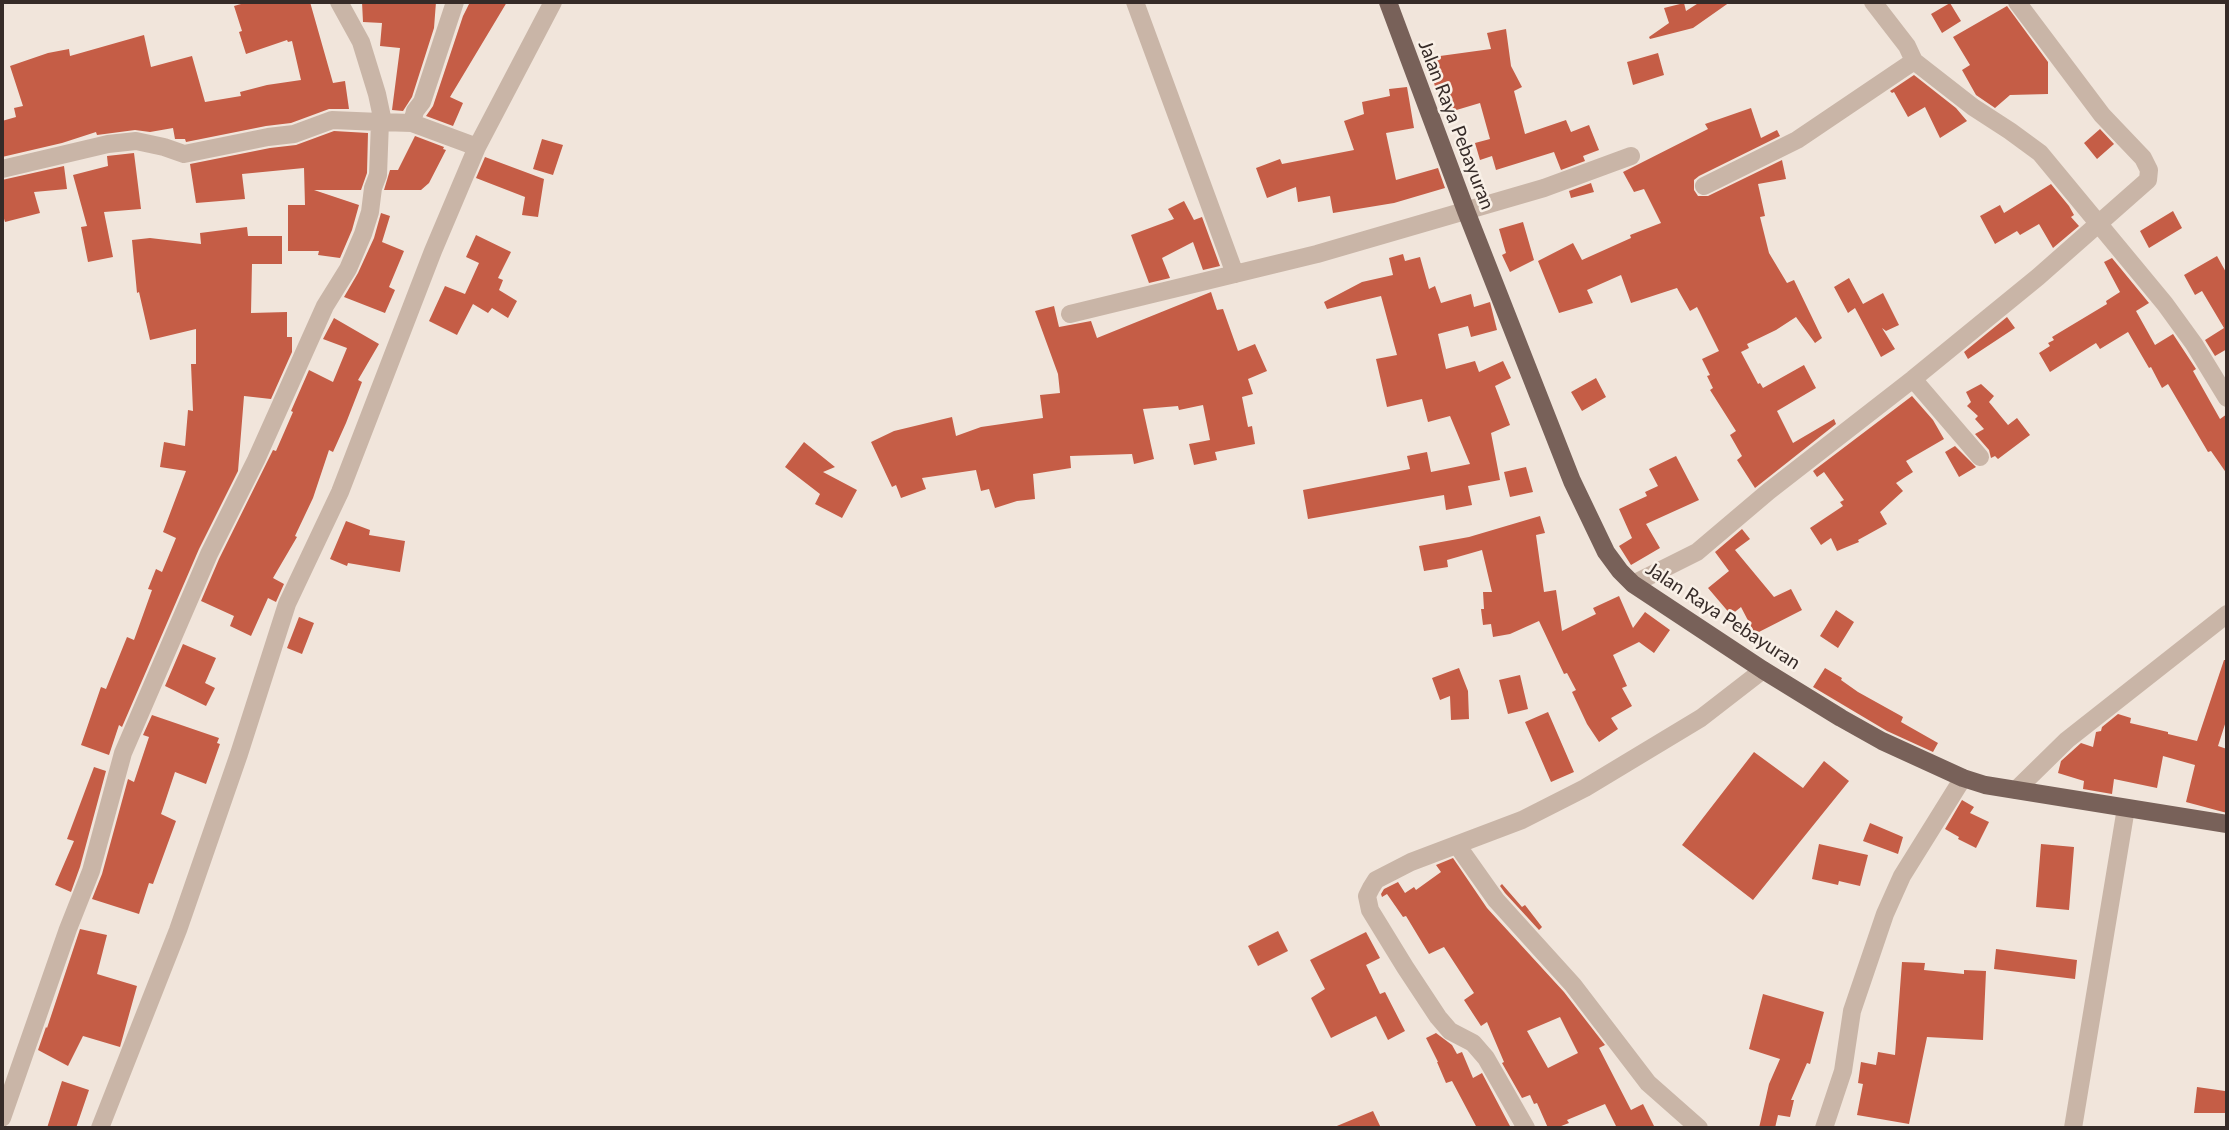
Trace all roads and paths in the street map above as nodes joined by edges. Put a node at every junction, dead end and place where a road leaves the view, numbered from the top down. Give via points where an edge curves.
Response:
1 (339, 2) edge
2 (455, 2) edge
3 (553, 2) edge
4 (1135, 2) edge
5 (1388, 2) edge
6 (1873, 2) edge
7 (2017, 2) edge
8 (1914, 61) junction
9 (381, 122) junction
10 (412, 123) junction
11 (477, 147) junction
12 (1631, 156) dead end
13 (2, 169) edge
14 (1704, 186) dead end
15 (1466, 211) junction
16 (2097, 224) junction
17 (1235, 274) junction
18 (1070, 314) dead end
19 (1913, 379) junction
20 (2227, 398) edge
21 (1980, 457) dead end
22 (1633, 583) junction
23 (2227, 614) edge
24 (1763, 670) junction
25 (1963, 778) junction
26 (2016, 790) junction
27 (2126, 808) junction
28 (2227, 824) edge
29 (1457, 845) junction
30 (2, 1118) edge
31 (100, 1128) edge
32 (1526, 1128) edge
33 (1699, 1128) edge
34 (1824, 1128) edge
35 (2073, 1128) edge

1 - 9 street via 361,41
2 - 10 street
3 - 11 street
4 - 17 street
5 - 15 main road, Jalan Raya Pebayuran
6 - 8 street
7 - 16 street via 2149,170 2148,180
8 - 14 street via 1797,140
8 - 16 street via 2040,153
9 - 10 street
9 - 13 street via 332,120 294,134 184,154 136,141 108,144
9 - 30 street via 378,176 363,234 209,554 123,753 92,871
10 - 11 street
11 - 31 street via 340,492 287,604 178,930
12 - 15 street
15 - 17 street
15 - 22 main road, Jalan Raya Pebayuran via 1572,481 1606,552
16 - 19 street
16 - 20 street via 2165,304
17 - 18 street
19 - 21 street
19 - 22 street via 1697,552
22 - 24 main road, Jalan Raya Pebayuran
23 - 26 street via 2067,740
24 - 25 main road, Jalan Raya Pebayuran via 1882,741
24 - 29 street via 1700,718 1585,788 1522,820
25 - 26 main road, Jalan Raya Pebayuran
25 - 34 street via 1902,876 1885,914 1852,1011 1843,1071
26 - 27 main road, Jalan Raya Pebayuran
27 - 28 main road, Jalan Raya Pebayuran
27 - 35 street
29 - 32 street via 1376,880 1367,896 1370,910 1438,1017 1486,1058
29 - 33 street via 1496,900 1573,985 1648,1083

